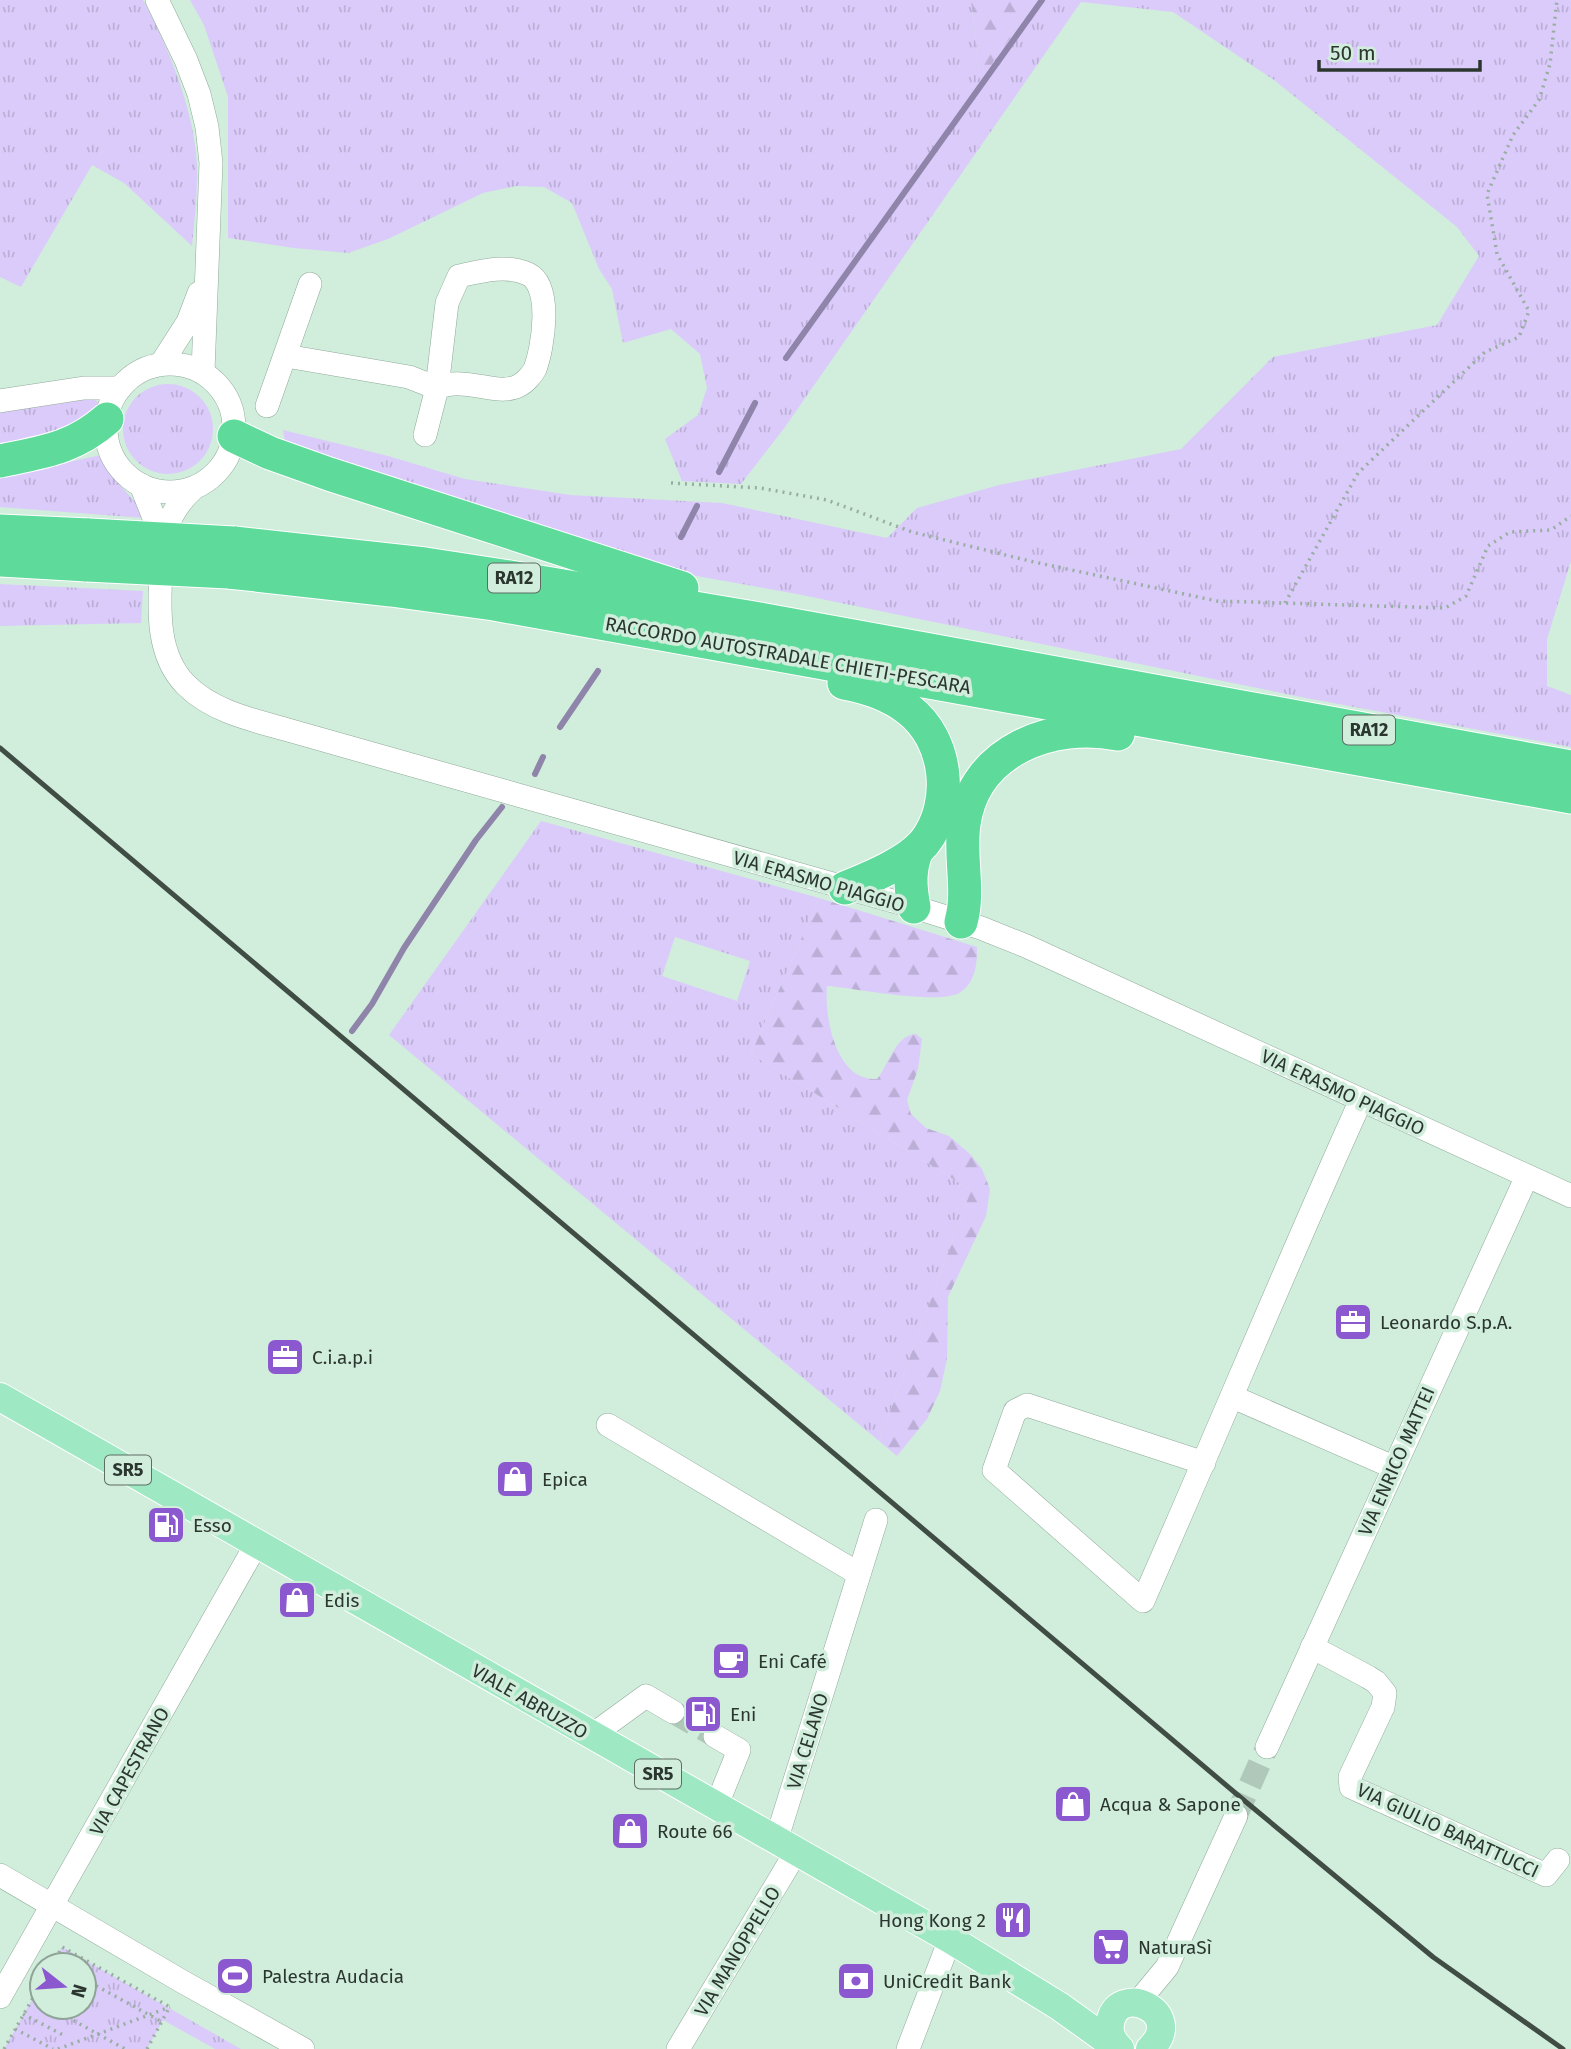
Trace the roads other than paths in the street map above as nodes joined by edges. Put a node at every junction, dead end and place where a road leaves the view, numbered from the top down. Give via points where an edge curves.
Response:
1 (157, 0) edge
2 (206, 274) junction
3 (310, 284) dead end
4 (286, 356) junction
5 (162, 364) junction
6 (203, 372) junction
7 (120, 388) junction
8 (437, 388) junction
9 (0, 401) edge
10 (267, 406) dead end
11 (107, 419) junction
12 (425, 435) dead end
13 (234, 436) junction
14 (0, 461) edge
15 (141, 485) junction
16 (194, 488) junction
17 (0, 531) edge
18 (162, 538) junction
19 (88, 550) junction
20 (232, 557) junction
21 (0, 560) edge
22 (792, 625) junction
23 (725, 644) junction
24 (1238, 736) junction
25 (1571, 767) edge
26 (1571, 797) edge
27 (917, 850) junction
28 (845, 888) junction
29 (914, 907) junction
30 (961, 922) junction
31 (1361, 1100) junction
32 (1527, 1176) junction
33 (1571, 1196) edge
34 (0, 1396) edge
35 (1233, 1396) junction
36 (608, 1425) dead end
37 (1204, 1463) junction
38 (1394, 1467) junction
39 (876, 1520) dead end
40 (257, 1543) junction
41 (859, 1574) junction
42 (1312, 1647) junction
43 (673, 1712) tunnel mouth
44 (591, 1736) junction
45 (715, 1736) tunnel mouth
46 (1267, 1746) tunnel mouth
47 (716, 1807) junction
48 (1236, 1816) tunnel mouth
49 (786, 1847) junction
50 (1558, 1860) dead end
51 (0, 1875) edge
52 (52, 1907) junction
53 (950, 1939) junction
54 (0, 1997) edge
55 (1059, 2006) junction
56 (1148, 2027) edge
57 (303, 2049) edge
58 (678, 2049) edge
59 (908, 2049) edge
60 (1120, 2049) edge

1 - 2 street via 186,60 207,127 211,163
2 - 5 street via 188,322
2 - 6 street
3 - 4 street
4 - 8 street via 408,377
4 - 10 street
5 - 6 street
5 - 7 street via 138,372
6 - 13 street via 230,404
7 - 9 street via 84,388
7 - 11 street
8 - 8 street via 449,383 478,384 509,391 534,371 544,303 542,288 529,274 495,268 459,276 447,303
8 - 12 street
11 - 14 highway via 88,436 64,446
11 - 15 street via 113,457
13 - 16 street via 225,462
13 - 22 highway via 329,474 633,573 764,604
15 - 16 street via 167,492
15 - 18 street, VIA ERASMO PIAGGIO
16 - 18 street, VIA ERASMO PIAGGIO via 175,509
17 - 19 highway, RACCORDO AUTOSTRADALE CHIETI-PESCARA / RA12
18 - 28 street, VIA ERASMO PIAGGIO via 160,617 168,656 186,685 220,709
19 - 20 highway, RACCORDO AUTOSTRADALE CHIETI-PESCARA / RA12, bridge
19 - 21 highway, RACCORDO AUTOSTRADALE CHIETI-PESCARA / RA12
20 - 22 highway, RACCORDO AUTOSTRADALE CHIETI-PESCARA / RA12 via 425,564
20 - 23 highway, RACCORDO AUTOSTRADALE CHIETI-PESCARA / RA12 via 391,590
22 - 25 highway, RACCORDO AUTOSTRADALE CHIETI-PESCARA / RA12
23 - 24 highway, RACCORDO AUTOSTRADALE CHIETI-PESCARA / RA12
23 - 27 highway via 754,667 869,689 898,702 919,720 937,751 943,785 940,814
24 - 26 highway, RACCORDO AUTOSTRADALE CHIETI-PESCARA / RA12
24 - 30 highway via 1211,752 1109,732 1073,730 1038,738 1013,751 979,784 966,812
27 - 28 highway
27 - 29 highway via 910,874
28 - 29 street, VIA ERASMO PIAGGIO
29 - 30 street, VIA ERASMO PIAGGIO
30 - 31 street, VIA ERASMO PIAGGIO via 1026,946
31 - 32 street, VIA ERASMO PIAGGIO
31 - 35 street
32 - 33 street, VIA ERASMO PIAGGIO
32 - 38 street, VIA ENRICO MATTEI
34 - 40 main road, VIALE ABRUZZO / SR5
35 - 37 street
35 - 38 street
36 - 41 street
37 - 37 street via 1143,1601 994,1470 1015,1411 1027,1405
38 - 42 street, VIA ENRICO MATTEI
39 - 41 street, VIA CELANO
40 - 44 main road, VIALE ABRUZZO / SR5
40 - 52 street, VIA CAPESTRANO
41 - 49 street, VIA CELANO
42 - 46 street, VIA ENRICO MATTEI
42 - 50 street, VIA GIULIO BARATTUCCI via 1376,1682 1385,1693 1350,1787 1546,1875
43 - 44 street via 646,1696
44 - 47 main road, VIALE ABRUZZO / SR5
45 - 47 street via 739,1750
47 - 49 main road, VIALE ABRUZZO / SR5
48 - 56 street via 1166,1970
49 - 53 main road, VIALE ABRUZZO / SR5
49 - 58 street, VIA MANOPPELLO
51 - 52 street
52 - 54 street, VIA CAPESTRANO
52 - 57 street
53 - 55 main road, VIALE ABRUZZO / SR5
53 - 59 street
55 - 56 main road, VIALE ABRUZZO / SR5
55 - 60 main road, VIALE ABRUZZO / SR5
56 - 60 main road, SR5 via 1111,2018 1109,2032

